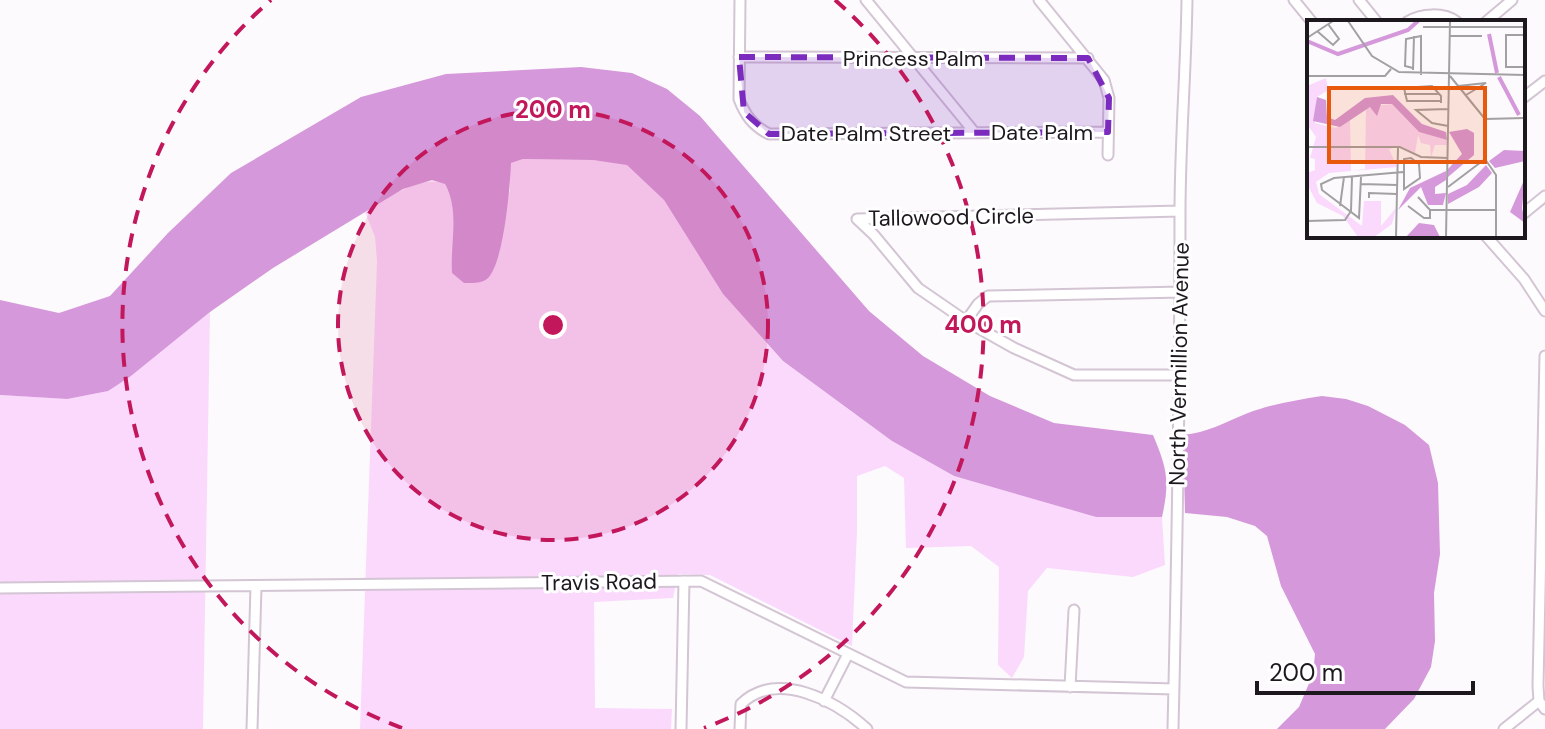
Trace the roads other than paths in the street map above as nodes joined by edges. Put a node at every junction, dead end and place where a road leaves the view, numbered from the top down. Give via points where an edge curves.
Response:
1 (740, 0) edge
2 (866, 0) edge
3 (1039, 0) edge
4 (1187, 0) edge
5 (1294, 0) edge
6 (1359, 0) edge
7 (1512, 0) edge
8 (1310, 20) edge
9 (1375, 20) edge
10 (1411, 20) edge
11 (1454, 20) edge
12 (1488, 20) edge
13 (739, 57) junction
14 (913, 58) junction
15 (1088, 58) junction
16 (1545, 81) edge
17 (1525, 96) edge
18 (1108, 132) junction
19 (975, 133) junction
20 (1108, 155) dead end
21 (1545, 196) edge
22 (1180, 211) junction
23 (1525, 212) edge
24 (1491, 238) edge
25 (1182, 292) junction
26 (1544, 307) edge
27 (966, 321) junction
28 (1545, 356) edge
29 (1178, 375) junction
30 (684, 581) junction
31 (256, 586) junction
32 (0, 588) edge
33 (1074, 610) dead end
34 (848, 654) junction
35 (1070, 687) junction
36 (1174, 689) junction
37 (824, 701) junction
38 (1542, 705) edge
39 (252, 729) edge
40 (681, 729) edge
41 (740, 729) edge
42 (867, 729) edge
43 (1173, 729) edge
44 (1504, 729) edge

1 - 13 street
2 - 14 street
3 - 15 street
4 - 22 street, North Vermillion Avenue
5 - 8 street
6 - 9 street
7 - 12 street
10 - 11 street via 1427,15
13 - 14 street, Princess Palm
13 - 19 street, Date Palm Street via 744,112 769,134
14 - 15 street, Princess Palm
14 - 19 street
15 - 18 street via 1109,98
16 - 17 street
18 - 19 street, Date Palm
18 - 20 street
21 - 23 street
22 - 25 street, North Vermillion Avenue
22 - 27 street, Tallowood Circle via 857,219 918,288
24 - 26 street
25 - 27 street via 988,296
25 - 29 street, North Vermillion Avenue
27 - 29 street, Tallowood Circle via 1074,375
28 - 38 street
29 - 36 street, North Vermillion Avenue
30 - 31 street, Travis Road
30 - 34 street, Travis Road via 701,581
30 - 40 street
31 - 32 street, Travis Road
31 - 39 street
33 - 35 street
34 - 35 street, Travis Road via 914,684
34 - 37 street
35 - 36 street, Travis Road
36 - 43 street, North Vermillion Avenue
37 - 41 street via 792,689 758,692 741,704
37 - 42 street
38 - 44 street

